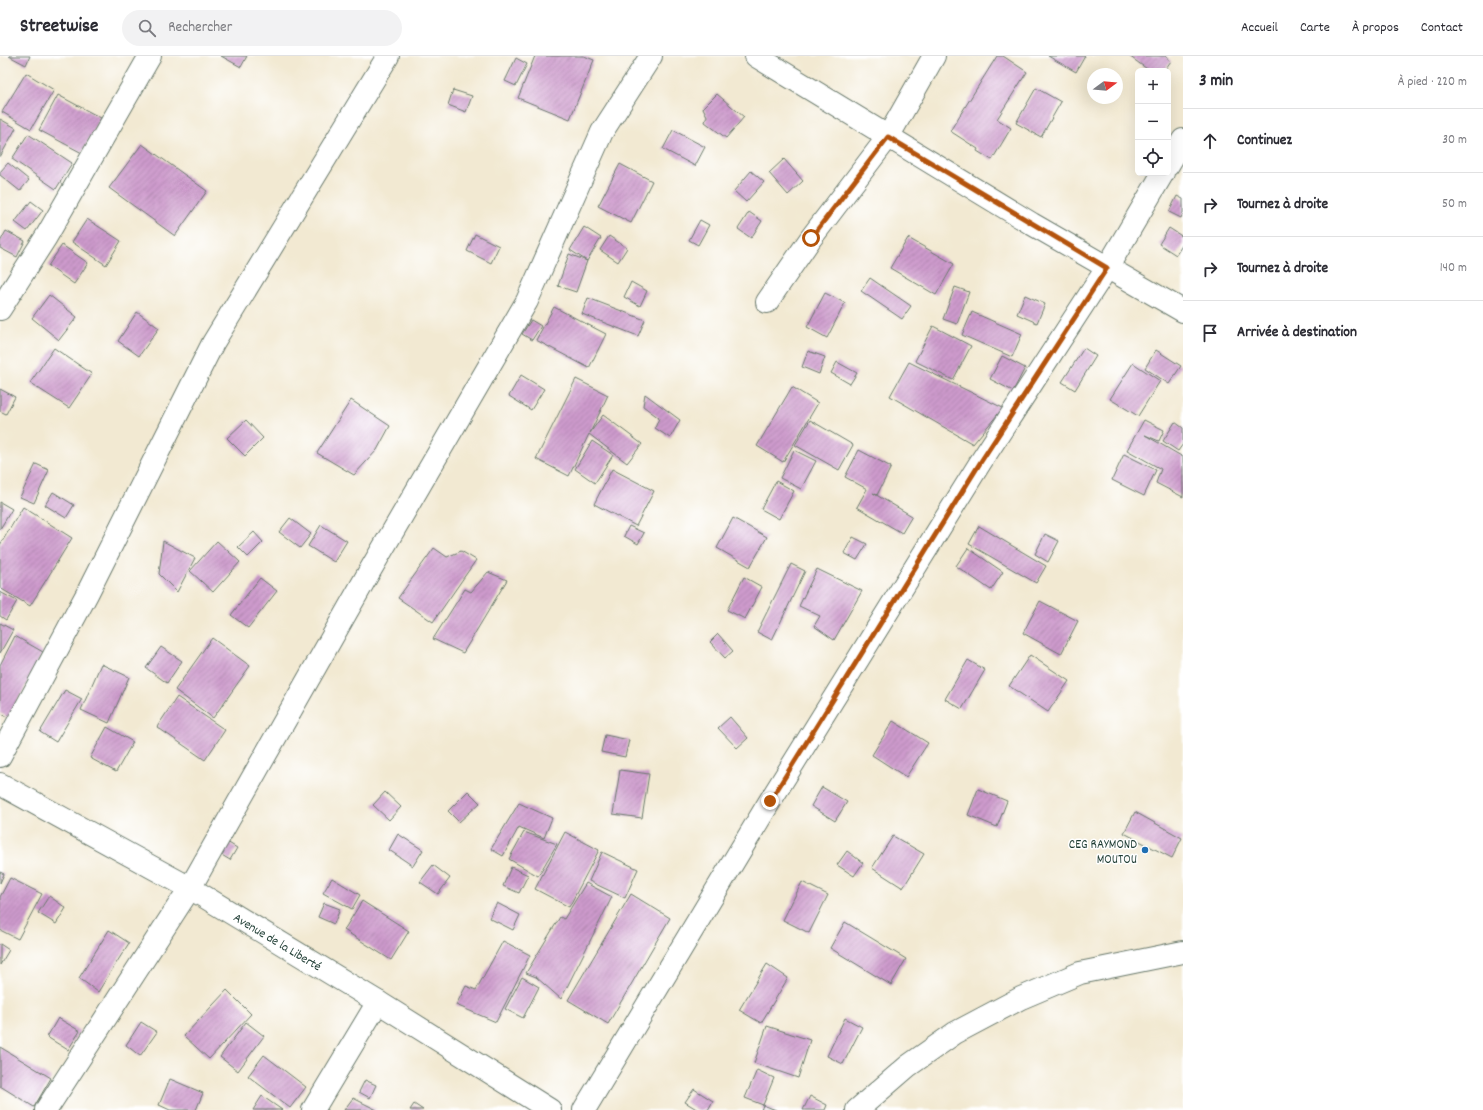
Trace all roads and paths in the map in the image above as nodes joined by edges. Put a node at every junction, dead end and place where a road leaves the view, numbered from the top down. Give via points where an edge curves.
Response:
1 (150, 56) edge
2 (388, 56) edge
3 (651, 56) edge
4 (756, 56) edge
5 (934, 56) edge
6 (888, 137) junction
7 (1183, 140) edge
8 (1171, 160) edge
9 (1161, 176) edge
10 (1107, 268) junction
11 (768, 302) dead end
12 (0, 309) edge
13 (1183, 311) edge
14 (0, 756) edge
15 (0, 784) edge
16 (190, 888) junction
17 (1183, 952) edge
18 (378, 1002) junction
19 (46, 1110) edge
20 (313, 1110) edge
21 (550, 1110) edge
22 (584, 1110) edge
23 (857, 1110) edge

1 - 12 street via 46,237
2 - 14 street via 213,343 87,594
3 - 16 street via 602,132 527,300
4 - 6 street
5 - 6 street
6 - 10 street
6 - 11 street via 811,238
7 - 8 street
9 - 10 street
10 - 13 street
10 - 22 street via 980,463 774,794
15 - 16 street, Avenue de la Liberté
16 - 18 street, Avenue de la Liberté
16 - 19 street
17 - 23 street via 1080,973 1021,998 955,1033 908,1066
18 - 20 street
18 - 21 street, Avenue de la Liberté

